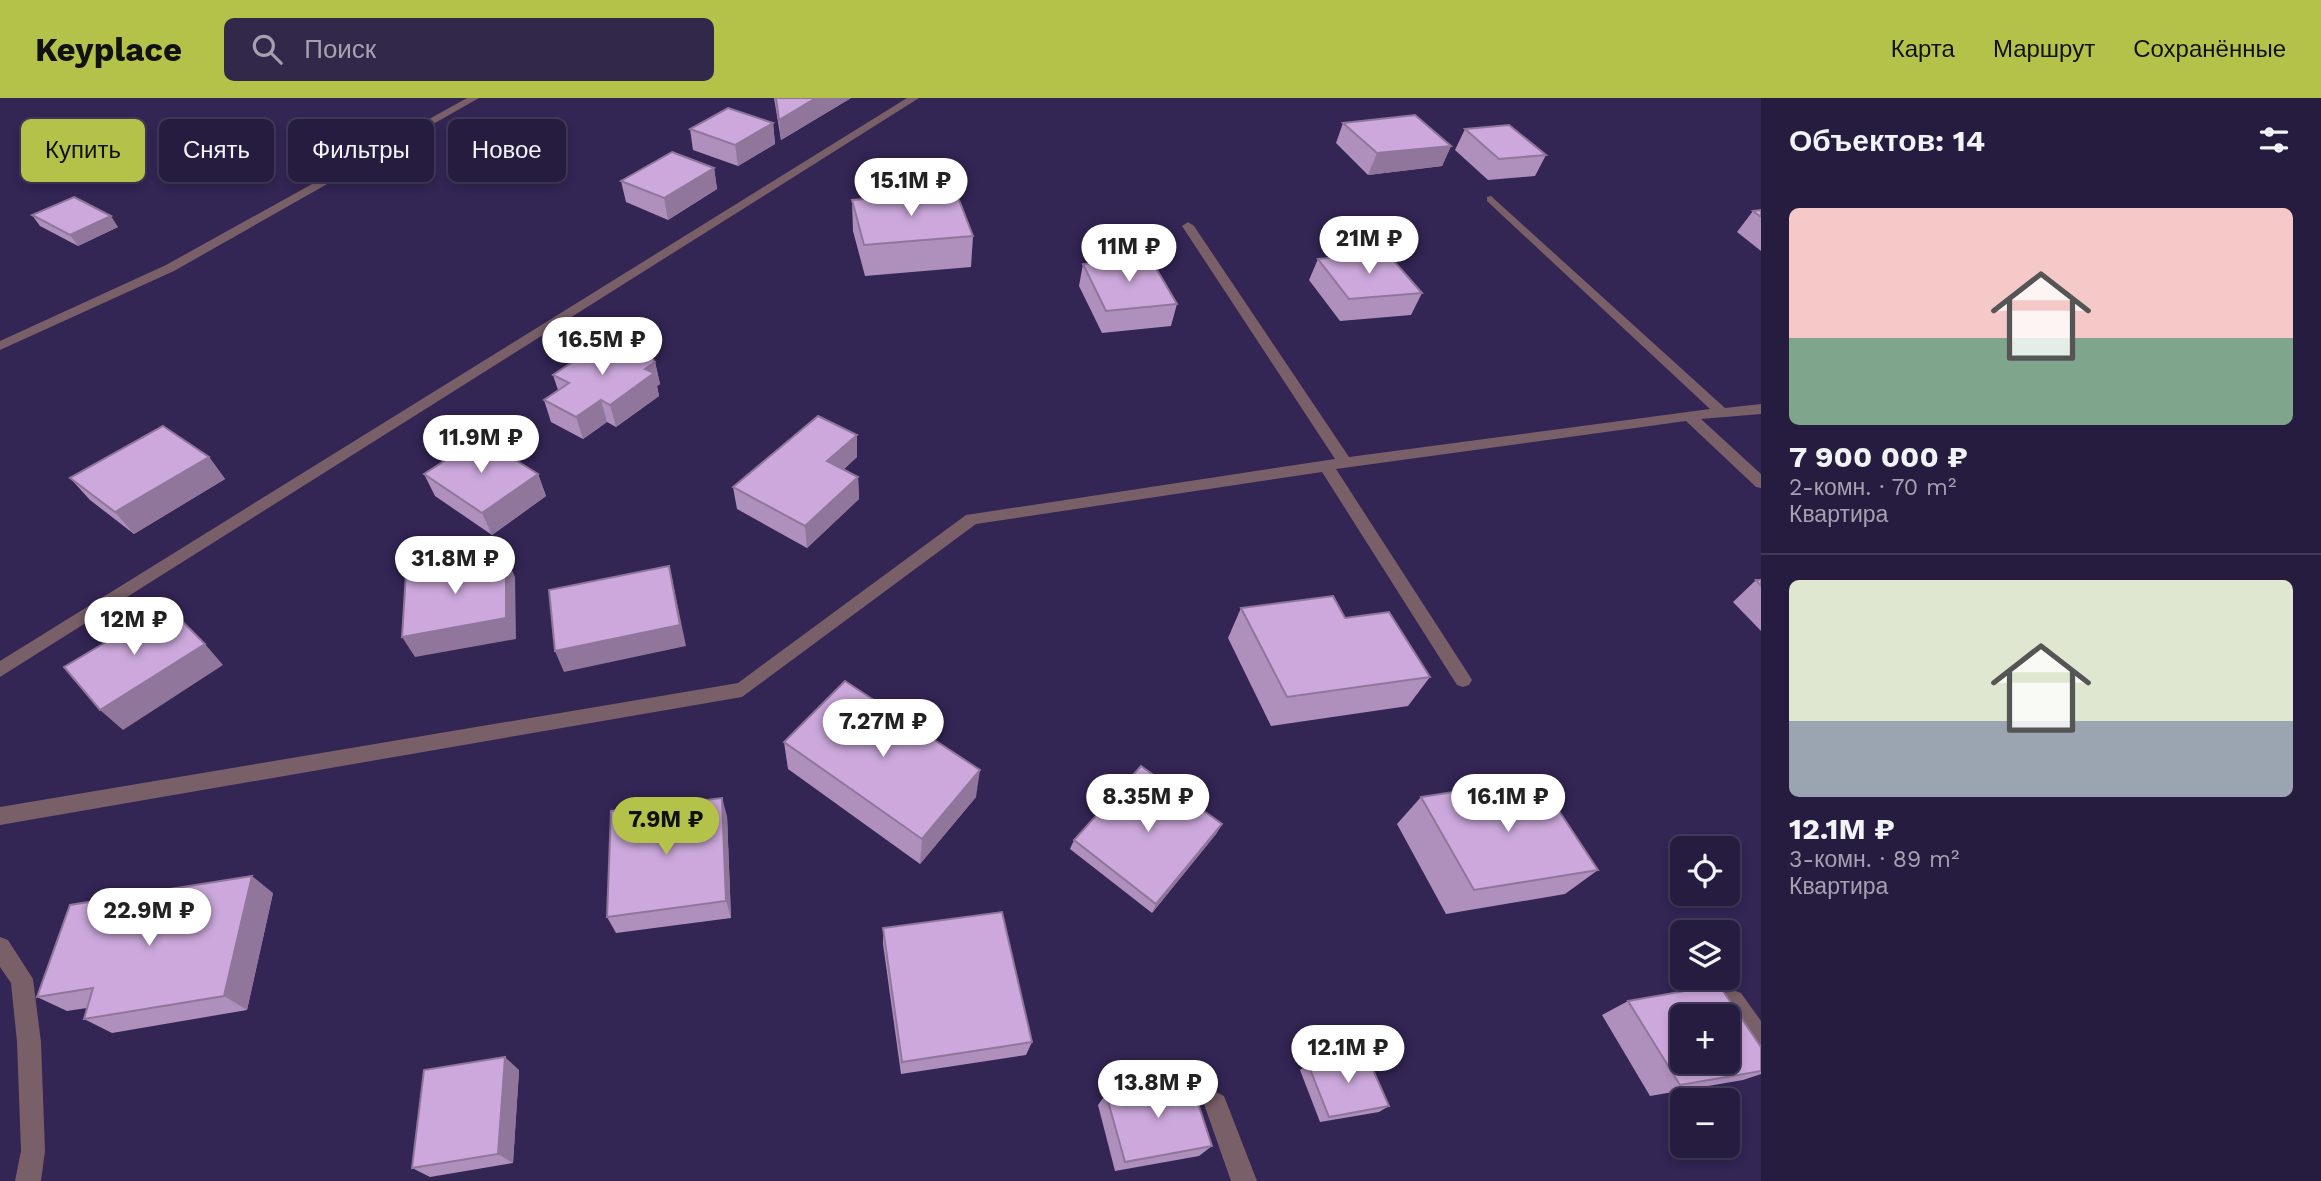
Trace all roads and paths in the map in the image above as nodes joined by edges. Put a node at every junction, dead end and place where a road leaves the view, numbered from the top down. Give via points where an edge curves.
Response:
1 (474, 98) edge
2 (914, 98) edge
3 (1491, 199) dead end
4 (1188, 226) dead end
5 (0, 346) edge
6 (1761, 409) edge
7 (1722, 413) junction
8 (1689, 416) junction
9 (1345, 463) junction
10 (1326, 466) junction
11 (1761, 483) edge
12 (0, 670) edge
13 (1463, 680) dead end
14 (0, 816) edge
15 (0, 948) edge
16 (1733, 1001) edge
17 (1761, 1041) edge
18 (1216, 1104) dead end
19 (28, 1181) edge
20 (1244, 1181) edge

1 - 5 street via 170,268
2 - 12 street
3 - 7 street
4 - 9 street
6 - 7 street
7 - 8 street
8 - 9 street
8 - 11 street
9 - 10 street
10 - 13 street
10 - 14 street via 972,519 741,690
15 - 19 street via 22,979 33,1151
16 - 17 street
18 - 20 street

